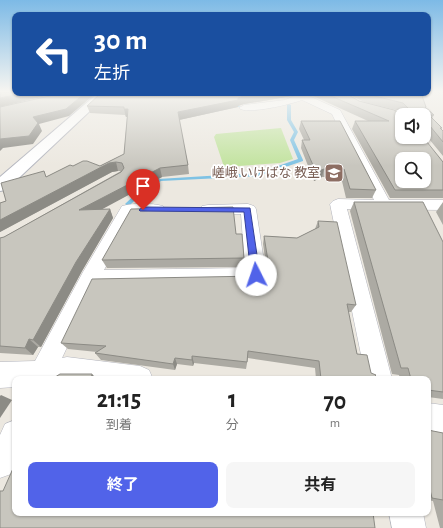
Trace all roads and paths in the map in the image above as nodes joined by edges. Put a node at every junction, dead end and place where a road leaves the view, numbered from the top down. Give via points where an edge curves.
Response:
1 (78, 117) edge
2 (338, 117) edge
3 (0, 186) edge
4 (384, 205) junction
5 (443, 206) edge
6 (90, 278) junction
7 (0, 375) edge
8 (20, 376) edge
9 (41, 376) edge
10 (44, 376) edge
11 (116, 376) edge
12 (378, 376) edge
13 (431, 417) edge
14 (443, 419) edge
15 (12, 441) edge
16 (0, 463) edge
17 (407, 516) edge
18 (409, 528) edge

1 - 3 main road
2 - 4 street
4 - 5 street via 427,212
4 - 12 street via 338,204
6 - 6 street via 128,210 248,210 256,275
6 - 9 street
7 - 8 street
10 - 11 street via 68,370
13 - 14 street
15 - 16 street
17 - 18 street

